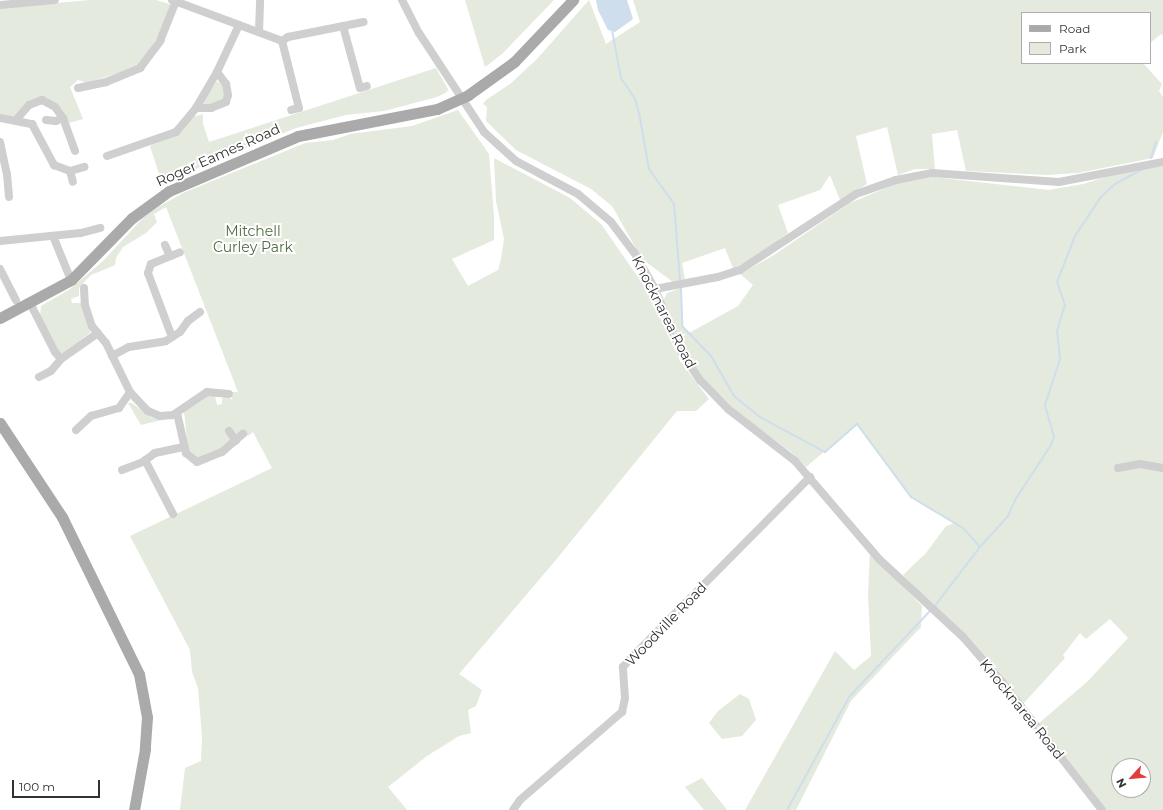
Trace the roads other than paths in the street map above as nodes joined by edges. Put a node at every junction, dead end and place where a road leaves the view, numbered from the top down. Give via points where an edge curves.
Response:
1 (55, 0) edge
2 (174, 0) edge
3 (260, 0) edge
4 (402, 0) edge
5 (573, 0) edge
6 (0, 5) edge
7 (364, 22) dead end
8 (239, 25) junction
9 (343, 26) junction
10 (259, 32) junction
11 (282, 41) junction
12 (217, 72) junction
13 (367, 86) dead end
14 (78, 88) dead end
15 (461, 99) junction
16 (196, 108) junction
17 (291, 110) dead end
18 (0, 118) edge
19 (63, 118) junction
20 (16, 120) junction
21 (46, 120) dead end
22 (0, 142) edge
23 (75, 151) dead end
24 (107, 156) dead end
25 (1163, 162) edge
26 (84, 167) dead end
27 (70, 171) junction
28 (74, 182) dead end
29 (9, 197) dead end
30 (100, 228) dead end
31 (53, 236) junction
32 (0, 241) edge
33 (165, 245) dead end
34 (180, 252) dead end
35 (170, 256) junction
36 (0, 269) edge
37 (71, 280) junction
38 (84, 288) dead end
39 (655, 289) junction
40 (84, 298) junction
41 (16, 300) dead end
42 (75, 300) dead end
43 (30, 303) junction
44 (200, 312) dead end
45 (0, 318) edge
46 (98, 333) junction
47 (172, 337) junction
48 (112, 356) junction
49 (62, 360) junction
50 (39, 377) dead end
51 (130, 392) junction
52 (223, 396) dead end
53 (177, 413) junction
54 (0, 423) edge
55 (76, 430) dead end
56 (229, 431) dead end
57 (243, 434) dead end
58 (236, 441) junction
59 (183, 447) junction
60 (145, 460) junction
61 (1118, 468) dead end
62 (1163, 468) edge
63 (122, 470) dead end
64 (810, 477) junction
65 (173, 514) dead end
66 (134, 810) edge
67 (513, 810) edge
68 (1102, 810) edge

1 - 6 street
2 - 8 street
2 - 14 street via 160,41 140,68 106,82
3 - 10 street
4 - 15 street, Knocknarea Road via 419,33
5 - 15 main road, Roger Eames Road via 514,62
7 - 9 street
8 - 10 street
8 - 12 street
9 - 11 street
9 - 13 street via 360,88
10 - 11 street
11 - 17 street via 299,108
12 - 16 street
12 - 16 street via 226,84 226,102 211,108
15 - 37 main road, Roger Eames Road via 437,109 407,116 325,129 298,136 169,191 132,218
15 - 39 street, Knocknarea Road via 484,132 509,156 578,194 605,215 634,252
16 - 24 street via 176,132
18 - 20 street
19 - 20 street via 55,107 42,100 29,105
19 - 21 street via 56,122
19 - 23 street
20 - 27 street via 32,124 54,166
22 - 29 street via 8,174
25 - 39 street via 1059,182 932,173 896,180 856,194 740,270 718,277
26 - 27 street
27 - 28 street
30 - 31 street
31 - 32 street
31 - 37 street
33 - 35 street
34 - 35 street
35 - 47 street via 151,264 148,273
36 - 41 street via 5,291
37 - 43 main road, Roger Eames Road
38 - 40 street
39 - 64 street, Knocknarea Road via 680,352 700,380 728,409 785,452
40 - 42 street
40 - 46 street via 92,326
43 - 45 main road, Roger Eames Road
43 - 49 street via 55,352
44 - 47 street
46 - 48 street
46 - 49 street
47 - 48 street via 158,344 128,347
48 - 51 street
49 - 50 street via 52,371
51 - 53 street via 148,411 160,416
51 - 55 street via 119,408 91,416
52 - 53 street via 207,392
53 - 59 street
54 - 66 main road via 47,490 62,517 132,656 144,689 147,717
56 - 58 street
57 - 58 street
58 - 59 street via 212,458 197,462 191,459
59 - 60 street via 155,453
60 - 63 street
60 - 65 street via 165,506
61 - 62 street via 1140,464
64 - 67 street, Woodville Road via 623,667 625,698 622,712 520,800
64 - 68 street, Knocknarea Road via 879,559 983,659

